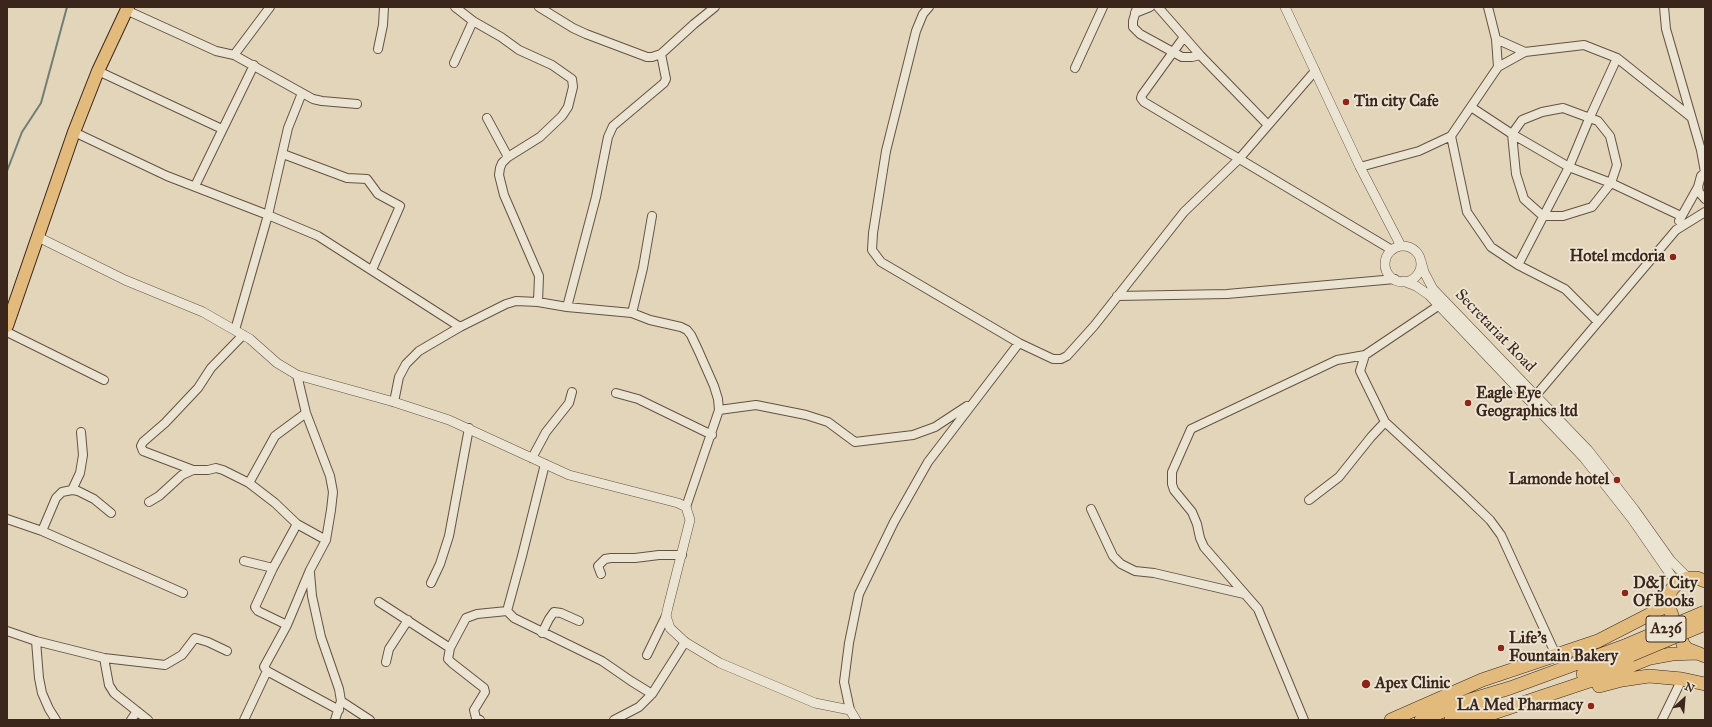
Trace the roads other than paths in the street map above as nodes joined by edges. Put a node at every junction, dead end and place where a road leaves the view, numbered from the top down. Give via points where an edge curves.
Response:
1 (270, 7) edge
2 (384, 7) edge
3 (455, 7) edge
4 (539, 7) edge
5 (715, 7) edge
6 (929, 7) edge
7 (1103, 7) edge
8 (1150, 7) edge
9 (1158, 7) edge
10 (1285, 7) edge
11 (1488, 7) edge
12 (1664, 7) edge
13 (127, 8) edge
14 (1136, 10) edge
15 (473, 21) junction
16 (1184, 37) junction
17 (1496, 39) junction
18 (378, 49) dead end
19 (1172, 52) junction
20 (1525, 52) junction
21 (661, 54) junction
22 (234, 55) junction
23 (1200, 55) junction
24 (1617, 58) junction
25 (454, 63) dead end
26 (254, 65) junction
27 (1498, 67) junction
28 (1075, 68) dead end
29 (98, 71) junction
30 (1315, 71) junction
31 (302, 93) junction
32 (357, 104) dead end
33 (1471, 107) junction
34 (1691, 117) junction
35 (487, 118) dead end
36 (1589, 119) junction
37 (1268, 125) junction
38 (222, 129) junction
39 (74, 132) junction
40 (1512, 134) junction
41 (1451, 136) junction
42 (1703, 152) edge
43 (283, 154) junction
44 (508, 157) junction
45 (1239, 159) junction
46 (1569, 166) junction
47 (1360, 167) junction
48 (1705, 172) edge
49 (1611, 183) junction
50 (195, 186) junction
51 (1698, 187) junction
52 (1705, 199) edge
53 (1705, 212) edge
54 (268, 215) junction
55 (652, 216) dead end
56 (1543, 216) junction
57 (1681, 216) junction
58 (1676, 230) junction
59 (38, 237) junction
60 (1401, 246) junction
61 (1392, 250) junction
62 (1421, 261) junction
63 (1518, 264) junction
64 (372, 270) junction
65 (1399, 280) junction
66 (1118, 296) junction
67 (538, 302) junction
68 (567, 306) junction
69 (1438, 306) junction
70 (632, 313) junction
71 (1598, 322) junction
72 (7, 326) edge
73 (460, 327) junction
74 (7, 332) edge
75 (239, 332) junction
76 (1019, 342) junction
77 (1365, 355) junction
78 (297, 375) junction
79 (104, 380) dead end
80 (572, 392) dead end
81 (616, 393) dead end
82 (1533, 399) junction
83 (394, 402) junction
84 (972, 403) junction
85 (719, 410) junction
86 (306, 413) junction
87 (1385, 422) junction
88 (469, 428) junction
89 (81, 432) dead end
90 (712, 434) junction
91 (532, 458) junction
92 (545, 464) junction
93 (193, 470) junction
94 (249, 483) junction
95 (72, 490) junction
96 (1309, 500) dead end
97 (149, 502) dead end
98 (686, 507) junction
99 (1090, 509) dead end
100 (111, 513) dead end
101 (7, 519) edge
102 (297, 524) junction
103 (42, 531) junction
104 (326, 540) junction
105 (682, 555) junction
106 (244, 561) dead end
107 (273, 568) junction
108 (310, 570) junction
109 (601, 574) dead end
110 (1678, 579) junction
111 (1705, 581) edge
112 (431, 583) dead end
113 (183, 592) dead end
114 (1245, 594) junction
115 (379, 602) dead end
116 (1668, 605) junction
117 (507, 611) junction
118 (1705, 612) edge
119 (666, 616) junction
120 (408, 620) junction
121 (579, 621) dead end
122 (1705, 624) edge
123 (287, 625) junction
124 (7, 631) edge
125 (542, 633) junction
126 (36, 641) junction
127 (685, 642) junction
128 (450, 648) junction
129 (1629, 650) junction
130 (227, 651) dead end
131 (647, 655) dead end
132 (1556, 655) junction
133 (1700, 655) edge
134 (104, 658) junction
135 (386, 662) dead end
136 (267, 671) junction
137 (1682, 679) junction
138 (1705, 684) edge
139 (652, 694) junction
140 (341, 701) junction
141 (339, 710) junction
142 (850, 710) junction
143 (137, 711) junction
144 (56, 720) edge
145 (132, 720) edge
146 (148, 720) edge
147 (244, 720) edge
148 (335, 720) edge
149 (370, 720) edge
150 (480, 720) edge
151 (614, 720) edge
152 (856, 720) edge
153 (1304, 720) edge
154 (1391, 720) edge
155 (1421, 720) edge
156 (1451, 720) edge
157 (1472, 720) edge
158 (1492, 720) edge
159 (1662, 720) edge

1 - 22 street
2 - 18 street
3 - 15 street
4 - 21 street via 586,34 647,57
5 - 21 street
6 - 76 street via 916,31 886,152 872,250 881,262
7 - 28 street
8 - 14 street
9 - 16 street
10 - 30 street
11 - 17 street
12 - 34 street via 1666,29
13 - 22 street via 216,51
13 - 29 main road
14 - 19 street via 1133,27 1140,34
15 - 25 street
15 - 44 street via 572,79 573,87 568,107 562,116 540,137
16 - 19 street
16 - 23 street
17 - 20 street
17 - 27 street
19 - 23 street via 1182,57
19 - 45 street via 1141,98
20 - 24 street via 1584,45
20 - 27 street
21 - 68 street via 666,79 664,83 613,126 608,137 596,197
22 - 26 street
23 - 37 street
24 - 34 street
24 - 36 street
26 - 31 street
26 - 38 street
27 - 33 street
29 - 38 street
29 - 39 main road
30 - 37 street
30 - 47 street
31 - 32 street via 322,101
31 - 43 street via 288,128
33 - 40 street
33 - 41 street
34 - 42 street
35 - 44 street
36 - 40 street via 1563,108 1542,112 1522,120
36 - 46 street
36 - 49 street via 1598,121 1610,136 1617,165
37 - 45 street
38 - 50 street
39 - 50 street via 167,176
39 - 59 main road
40 - 46 street
40 - 56 street via 1516,174 1524,199
41 - 47 street via 1419,151
41 - 63 street via 1467,212 1491,247
42 - 48 street
43 - 54 street
43 - 64 street via 347,178 367,179 378,194 400,206
44 - 67 street via 502,163 499,175 504,195 537,268
45 - 61 street
45 - 66 street via 1184,212
46 - 49 street
46 - 56 street
47 - 60 street
48 - 51 street via 1698,181
49 - 56 street via 1592,208 1563,216
49 - 57 street
50 - 54 street
51 - 52 street
51 - 57 street
53 - 58 street
54 - 64 street via 318,236
54 - 75 street
55 - 70 street
56 - 63 street
57 - 58 street
58 - 71 street
59 - 72 main road
59 - 75 street via 126,280 179,301
60 - 61 street
60 - 62 street via 1416,250
61 - 65 street via 1387,257 1387,272
62 - 65 street via 1421,268 1414,278
62 - 82 street, Secretariat Road via 1433,289
63 - 71 street via 1565,289
64 - 73 street
65 - 66 street via 1227,294
65 - 69 street, Secretariat Road via 1422,290
66 - 76 street via 1067,356 1061,359 1053,359
67 - 68 street
67 - 73 street via 516,301 506,304
68 - 70 street
69 - 77 street
69 - 82 street, Secretariat Road
70 - 85 street via 687,330 714,386
71 - 82 street
73 - 83 street via 419,351 406,364 399,377
74 - 79 street
75 - 78 street via 277,363
75 - 93 street via 198,388 141,446 143,450
76 - 84 street
77 - 87 street via 1360,372
77 - 114 street via 1337,360 1190,430 1172,472 1174,490 1192,512 1204,547
78 - 83 street
78 - 86 street
80 - 91 street via 569,403 546,432
81 - 90 street via 638,399
82 - 110 street, Secretariat Road via 1599,477
82 - 110 street, Secretariat Road via 1572,433 1604,469 1676,566
83 - 88 street
84 - 85 street via 936,427 913,436 855,442 828,422 806,415 756,405
84 - 142 street via 928,462 894,522 859,594 844,682
85 - 90 street
86 - 94 street via 275,436
86 - 104 street via 327,466 333,492
87 - 96 street via 1339,477
87 - 132 street via 1490,520 1501,535
88 - 91 street
88 - 112 street via 449,536
89 - 95 street via 83,456 80,474
90 - 98 street
91 - 92 street
92 - 98 street via 580,479
92 - 117 street
93 - 94 street via 216,468
93 - 97 street via 182,475
94 - 102 street
95 - 100 street via 94,499
95 - 103 street via 62,492 56,498
98 - 105 street via 690,520
99 - 114 street via 1110,550 1121,564 1135,571
101 - 103 street
102 - 104 street
102 - 107 street
103 - 113 street
104 - 108 street
105 - 109 street via 611,558 598,566
105 - 119 street
106 - 107 street
107 - 123 street via 255,607 258,611
108 - 123 street
108 - 140 street via 312,596 321,638 336,677
110 - 111 highway via 1696,578
110 - 116 highway via 1671,590
114 - 153 street via 1258,609
115 - 120 street
116 - 132 highway via 1598,641
116 - 133 highway via 1683,644
117 - 125 street via 514,618
117 - 128 street via 477,614 466,618
118 - 129 highway, A236, bridge
119 - 127 street via 670,628
119 - 131 street
120 - 128 street
120 - 135 street via 389,649
121 - 125 street via 561,612 554,612
122 - 129 highway, A236, bridge
123 - 136 street via 264,667
124 - 126 street
125 - 139 street via 602,661
126 - 134 street
126 - 144 street via 42,693
127 - 139 street
127 - 142 street via 720,663 816,703
128 - 150 street via 448,659 484,688 485,692 474,710 476,718
129 - 155 highway, A236 via 1470,700
129 - 156 highway, A236 via 1592,671
130 - 134 street via 195,638 182,655 165,665
132 - 154 highway via 1456,690
133 - 157 highway via 1672,654 1650,658
134 - 143 street via 109,685 114,694
136 - 141 street
136 - 147 street
137 - 138 highway
137 - 158 highway via 1649,676 1622,680 1585,689
137 - 159 street
139 - 151 street via 639,707
140 - 141 street
140 - 149 street
141 - 148 street
142 - 152 street
143 - 145 street
143 - 146 street

